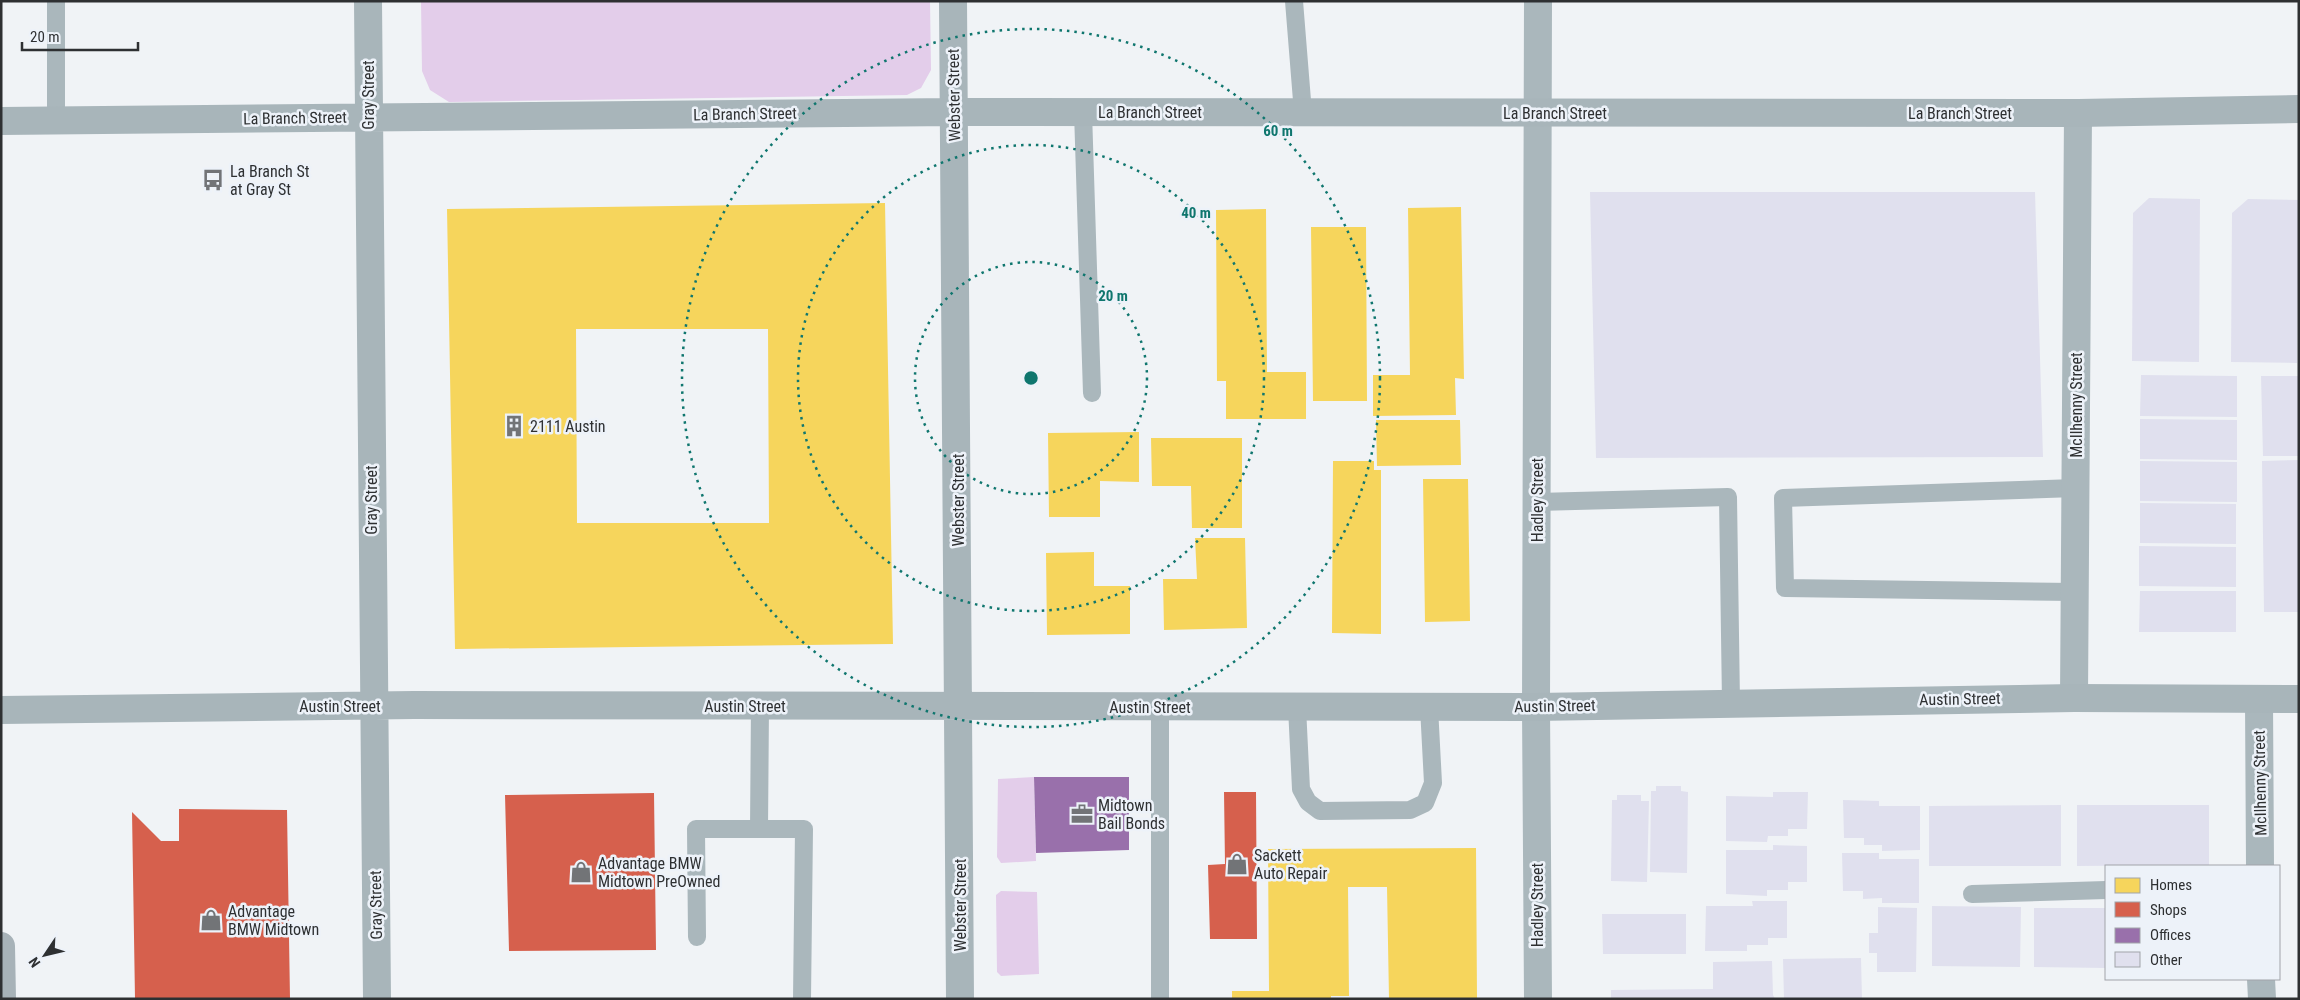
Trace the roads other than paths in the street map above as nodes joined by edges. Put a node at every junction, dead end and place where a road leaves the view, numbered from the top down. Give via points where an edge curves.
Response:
1 (56, 1) edge
2 (368, 1) edge
3 (953, 1) edge
4 (1294, 1) edge
5 (1538, 1) edge
6 (2299, 108) edge
7 (955, 112) junction
8 (1083, 112) junction
9 (2078, 112) junction
10 (1303, 113) junction
11 (1538, 113) junction
12 (368, 117) junction
13 (56, 120) junction
14 (1, 121) edge
15 (1092, 392) dead end
16 (2075, 488) junction
17 (1537, 502) junction
18 (2074, 592) junction
19 (2074, 698) junction
20 (2299, 699) edge
21 (2259, 700) junction
22 (1731, 703) junction
23 (373, 706) junction
24 (760, 706) junction
25 (1536, 706) junction
26 (960, 707) junction
27 (1160, 707) junction
28 (1297, 707) junction
29 (1429, 707) junction
30 (1, 710) edge
31 (759, 828) junction
32 (2260, 865) edge
33 (2105, 890) edge
34 (1972, 894) dead end
35 (697, 938) dead end
36 (1, 946) edge
37 (2261, 980) edge
38 (2, 999) edge
39 (377, 999) edge
40 (802, 999) edge
41 (960, 999) edge
42 (1160, 999) edge
43 (1538, 999) edge
44 (2262, 999) edge

1 - 13 lane
2 - 12 street, Gray Street
3 - 7 street, Webster Street
4 - 10 lane
5 - 11 street, Hadley Street
6 - 9 street, La Branch Street
7 - 8 street, La Branch Street
7 - 12 street, La Branch Street
7 - 26 street, Webster Street
8 - 10 street, La Branch Street
8 - 15 lane
9 - 11 street, La Branch Street
9 - 16 street, McIlhenny Street
10 - 11 street, La Branch Street
11 - 17 street, Hadley Street
12 - 13 street, La Branch Street
12 - 23 street, Gray Street
13 - 14 street, La Branch Street
16 - 18 street, McIlhenny Street
16 - 18 lane via 1783,498 1785,588
17 - 22 lane via 1728,497
17 - 25 street, Hadley Street
18 - 19 street, McIlhenny Street
19 - 21 street, Austin Street
19 - 22 street, Austin Street
20 - 21 street, Austin Street
21 - 32 street, McIlhenny Street
22 - 25 street, Austin Street
23 - 24 street, Austin Street
23 - 30 street, Austin Street
23 - 39 street, Gray Street
24 - 26 street, Austin Street
24 - 31 lane
25 - 29 street, Austin Street
25 - 43 street, Hadley Street
26 - 27 street, Austin Street
26 - 41 street, Webster Street
27 - 28 street, Austin Street
27 - 42 lane
28 - 29 street, Austin Street
28 - 29 lane via 1300,789 1308,802 1320,811 1330,811 1410,810 1424,803 1433,782
31 - 35 lane via 696,829
31 - 40 lane via 804,829
33 - 34 lane
36 - 38 highway
37 - 44 street

